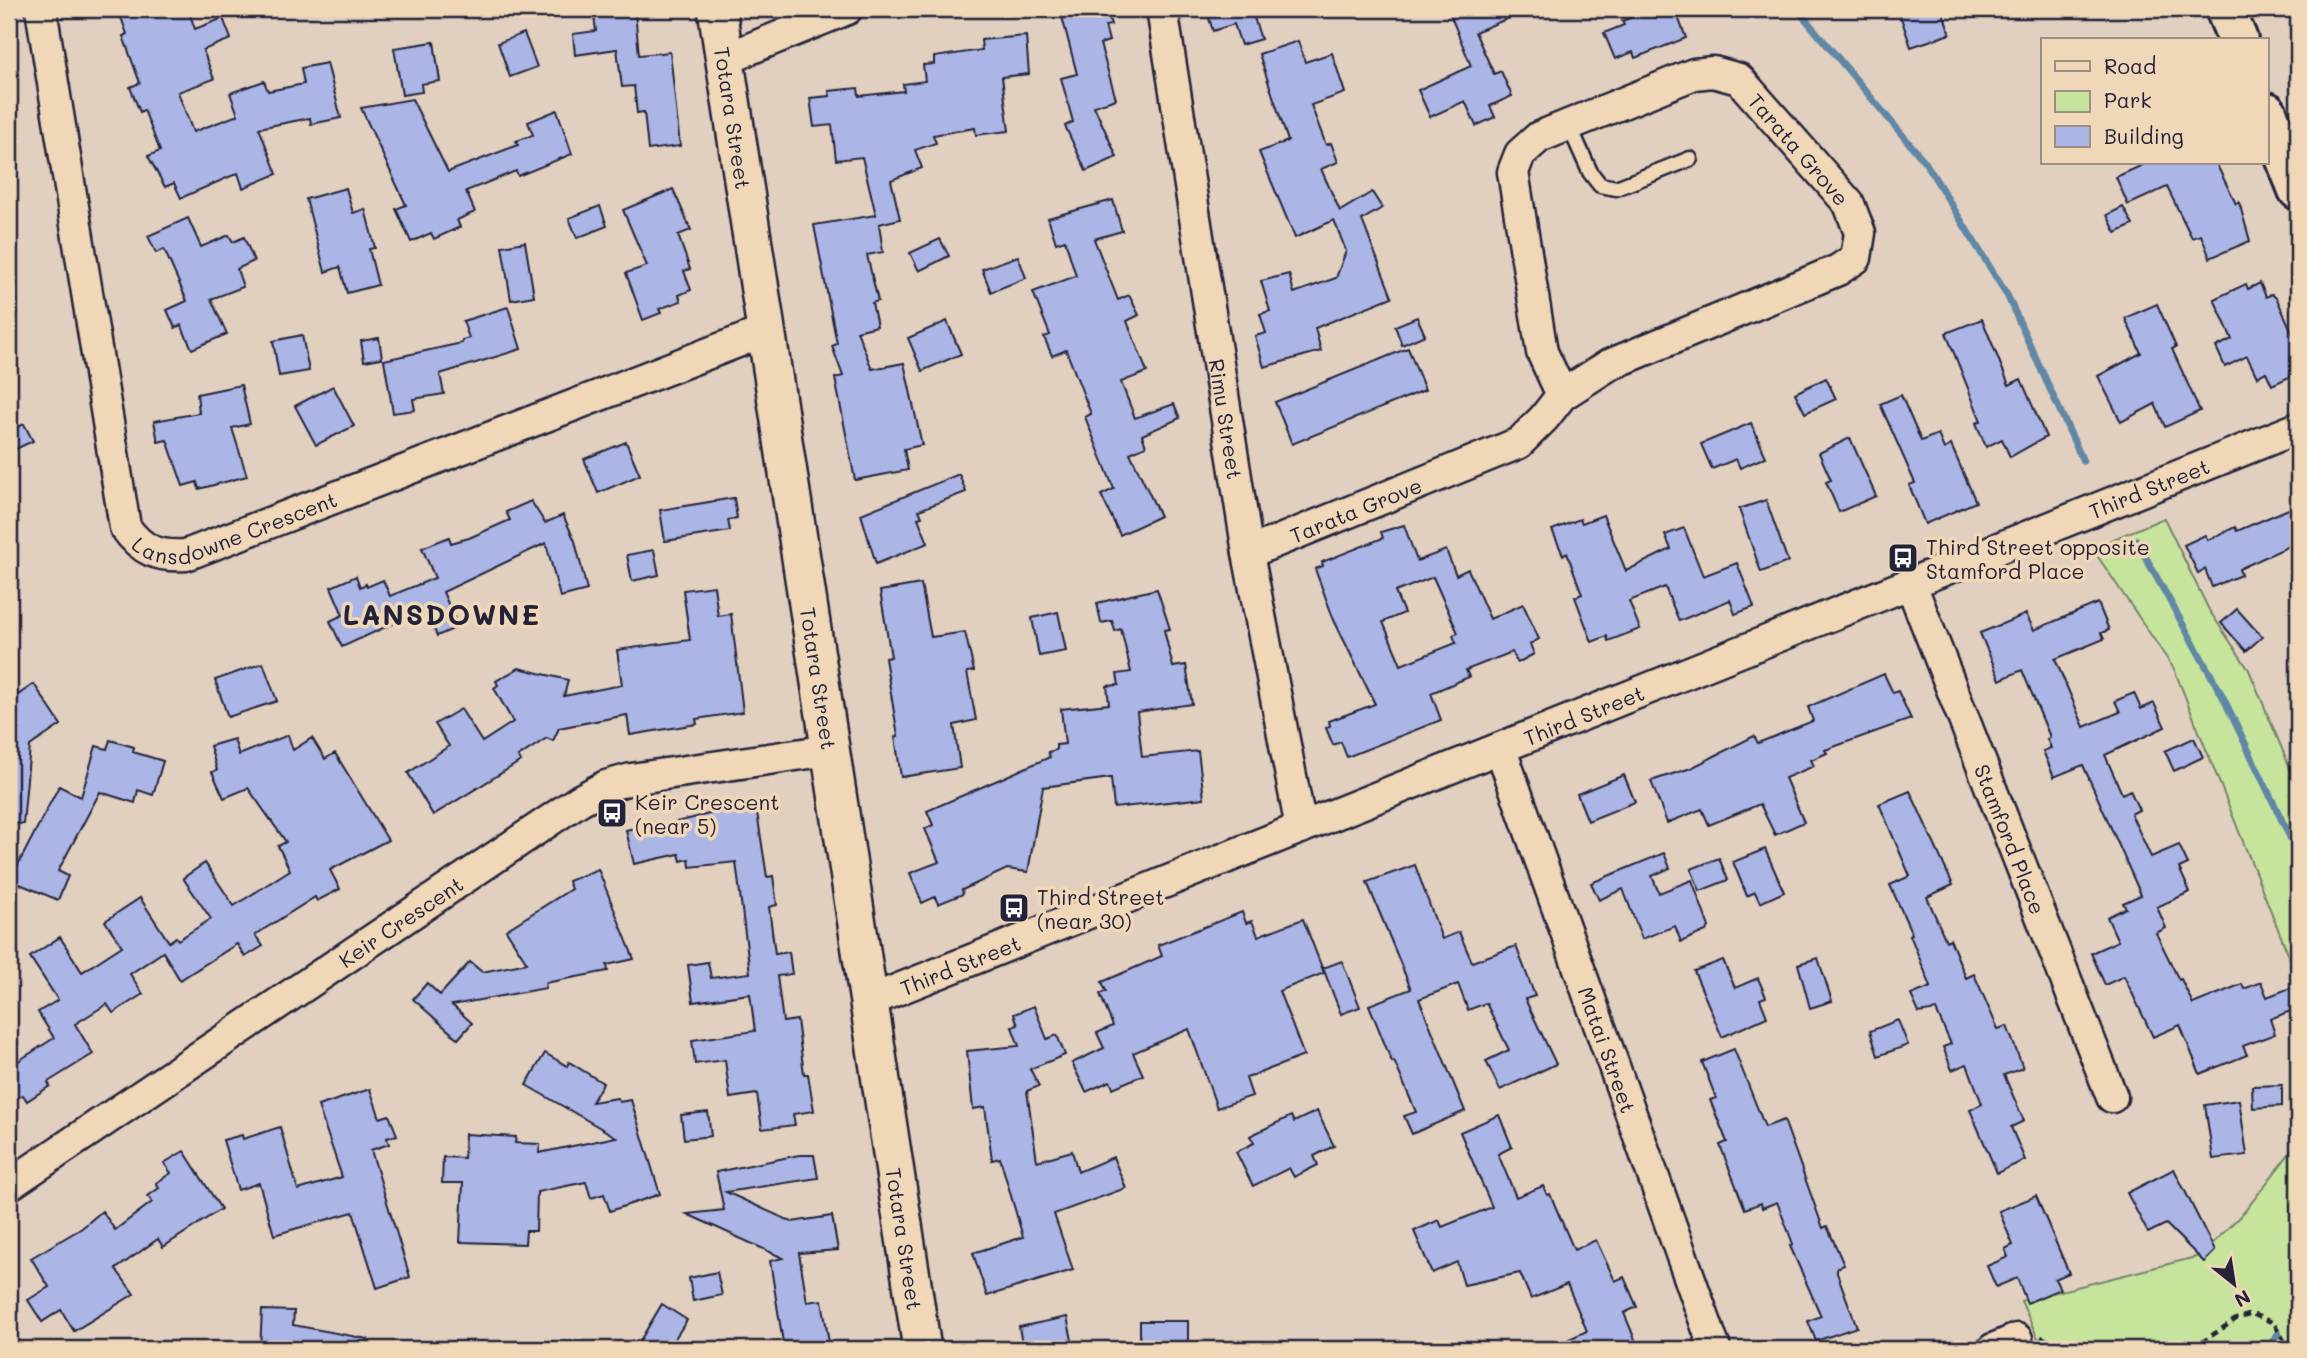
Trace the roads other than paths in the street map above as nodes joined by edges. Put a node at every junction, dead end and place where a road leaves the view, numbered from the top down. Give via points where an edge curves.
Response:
1 (41, 9) edge
2 (717, 9) edge
3 (847, 9) edge
4 (1162, 9) edge
5 (2225, 9) edge
6 (2237, 38) edge
7 (725, 58) junction
8 (2268, 115) edge
9 (1568, 122) junction
10 (1690, 159) dead end
11 (2298, 190) edge
12 (766, 331) junction
13 (1562, 395) junction
14 (2298, 428) edge
15 (1248, 554) junction
16 (1910, 582) junction
17 (830, 750) junction
18 (1501, 750) junction
19 (1301, 828) junction
20 (869, 1001) junction
21 (2112, 1097) dead end
22 (9, 1185) edge
23 (922, 1349) edge
24 (1715, 1349) edge

1 - 12 street, Lansdowne Crescent via 125,527 148,551 187,555
2 - 7 street, Totara Street
3 - 7 street
4 - 15 street, Rimu Street
5 - 6 highway
7 - 12 street, Totara Street
8 - 11 highway
9 - 10 lane via 1600,185 1616,188
9 - 13 street, Tarata Grove via 1539,137 1520,154 1513,173 1542,352
9 - 13 street, Tarata Grove via 1694,74 1713,72 1739,79 1849,204 1860,233 1856,258 1838,270 1609,365
12 - 17 street, Totara Street
13 - 15 street, Tarata Grove via 1519,443
14 - 16 street, Third Street
15 - 19 street, Rimu Street
16 - 18 street, Third Street
16 - 21 street, Stamford Place
17 - 20 street, Totara Street
17 - 22 street, Keir Crescent via 631,779 597,791
18 - 19 street, Third Street
18 - 24 street, Matai Street
19 - 20 street, Third Street
20 - 23 street, Totara Street

